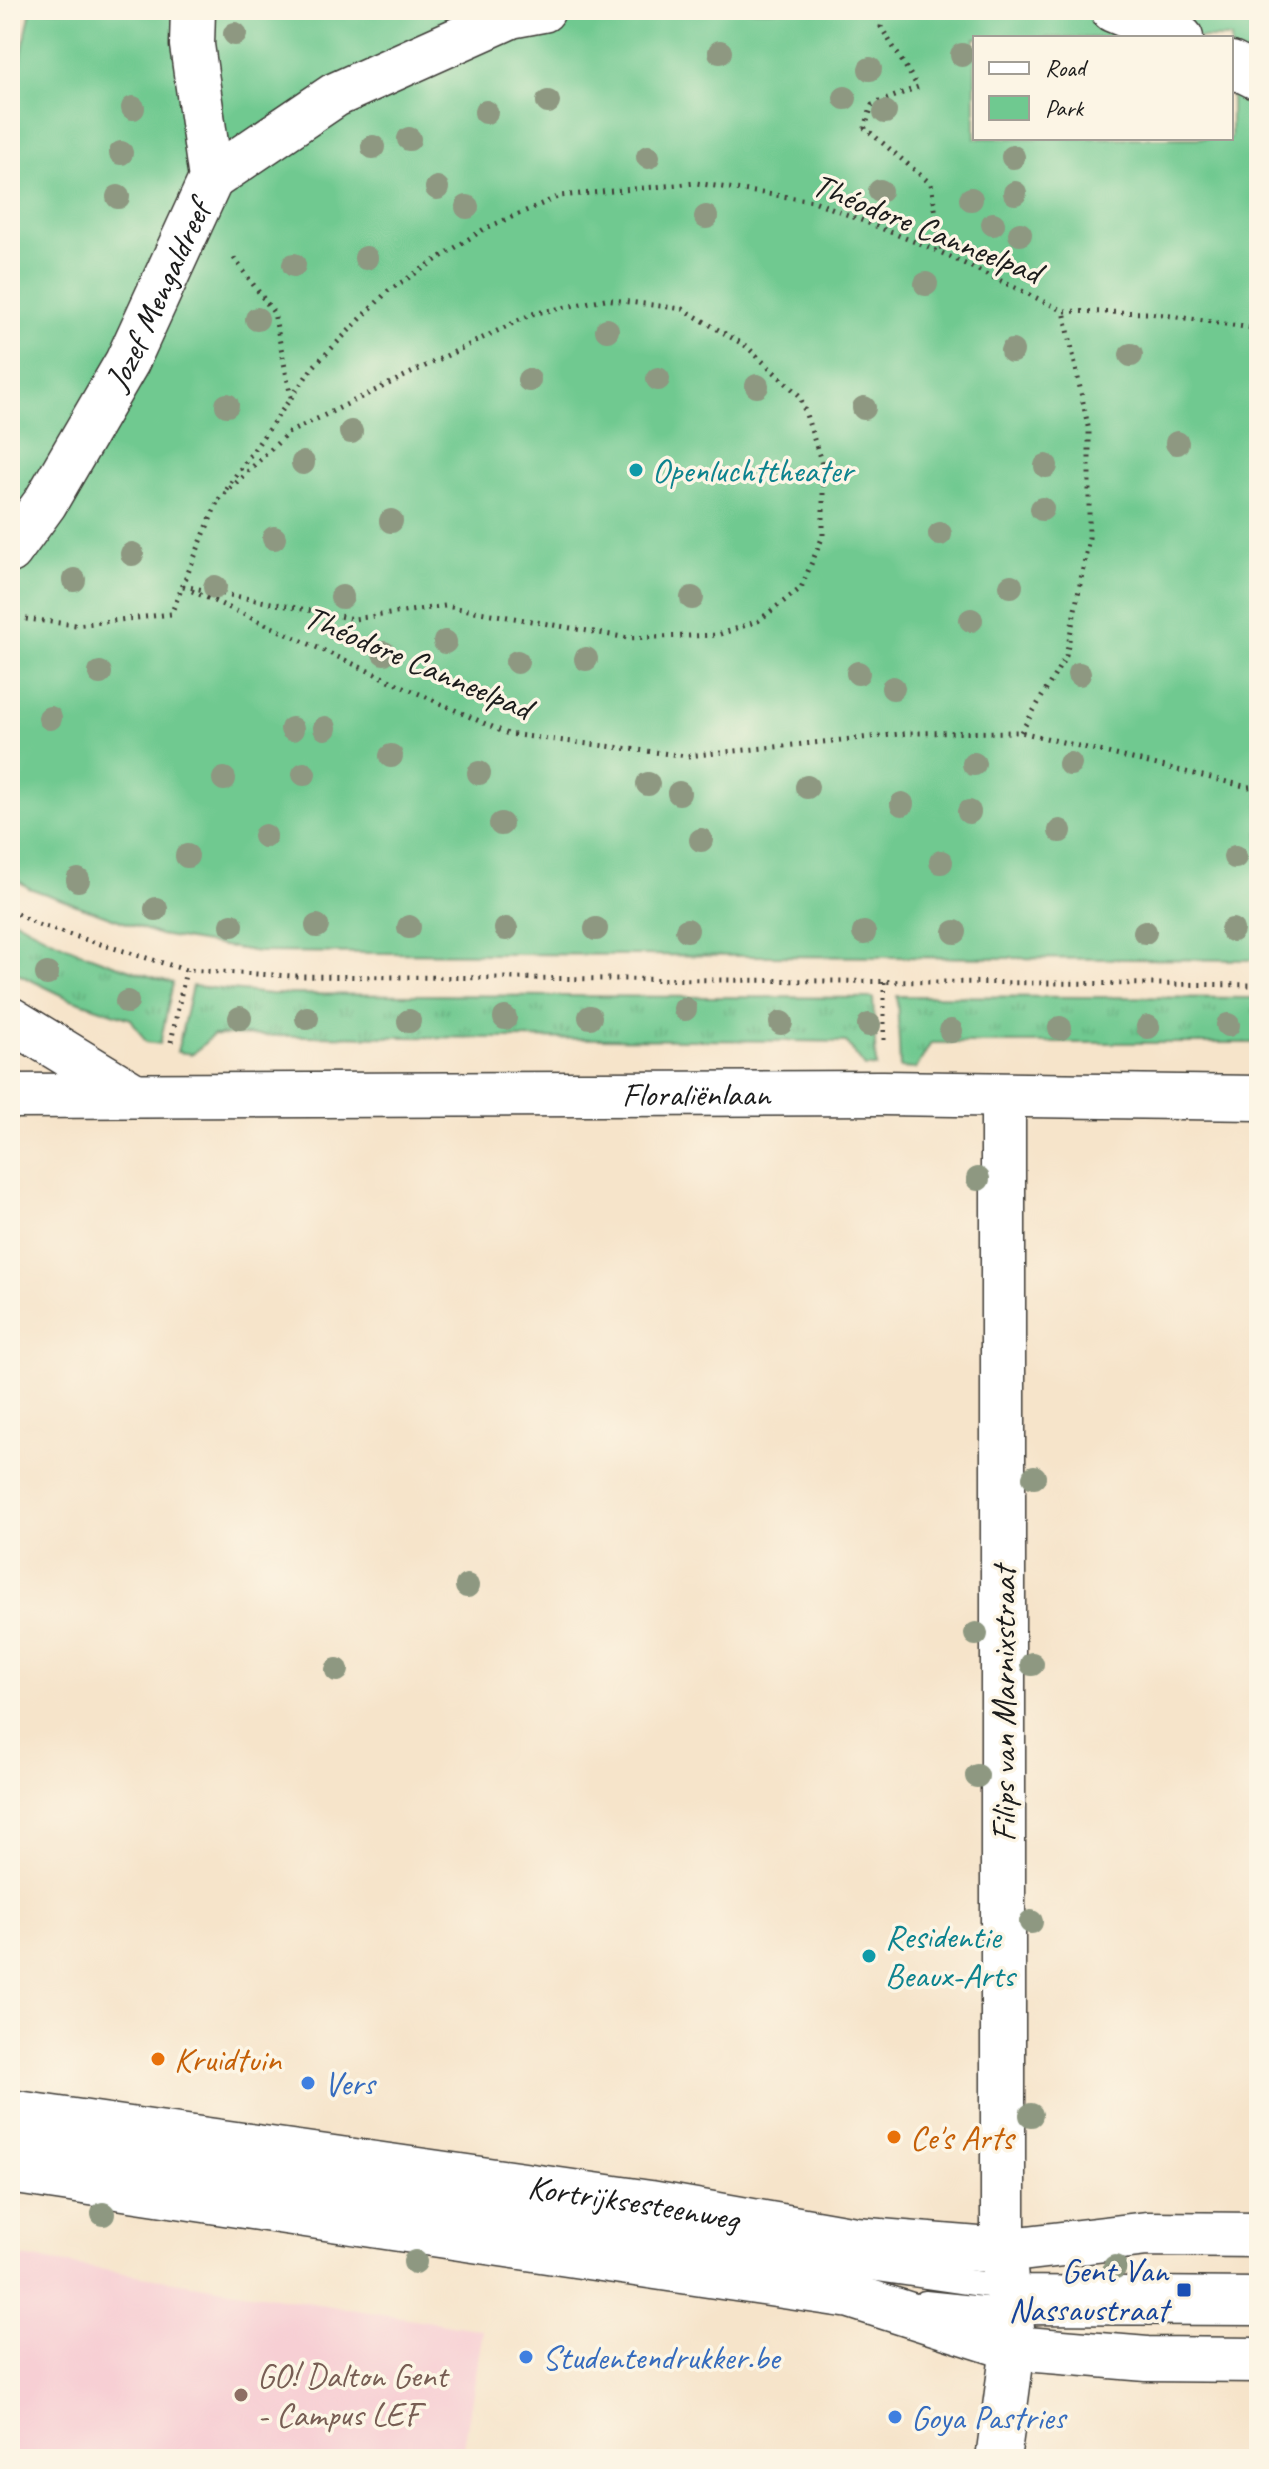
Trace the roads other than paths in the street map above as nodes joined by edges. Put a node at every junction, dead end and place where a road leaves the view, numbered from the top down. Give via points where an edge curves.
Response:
1 (193, 10) edge
2 (543, 10) edge
3 (1113, 10) edge
4 (1176, 36) edge
5 (1233, 65) edge
6 (1259, 78) edge
7 (205, 193) junction
8 (10, 551) edge
9 (10, 1019) edge
10 (131, 1093) junction
11 (10, 1096) edge
12 (1003, 1096) junction
13 (1259, 1098) edge
14 (10, 2112) edge
15 (10, 2143) edge
16 (10, 2171) edge
17 (1259, 2235) edge
18 (1259, 2290) edge
19 (1009, 2300) junction
20 (1259, 2313) edge
21 (1259, 2360) edge
22 (998, 2459) edge

1 - 7 street, Jozef Mengaldreef
2 - 7 street via 511,16 335,95
3 - 4 street
5 - 6 street
7 - 8 street, Jozef Mengaldreef via 127,362 45,503
9 - 10 street
10 - 11 street, Floraliënlaan
10 - 12 street, Floraliënlaan
12 - 13 street, Floraliënlaan
12 - 19 street, Filips van Marnixstraat
14 - 19 street, Kortrijksesteenweg via 650,2203 855,2239
15 - 19 lane
16 - 19 street, Kortrijksesteenweg via 851,2296
17 - 19 street, Kortrijksesteenweg via 1147,2234
18 - 19 lane
19 - 20 lane
19 - 21 street, Kortrijksesteenweg via 1147,2359
19 - 22 street, Filips van Marnixstraat

